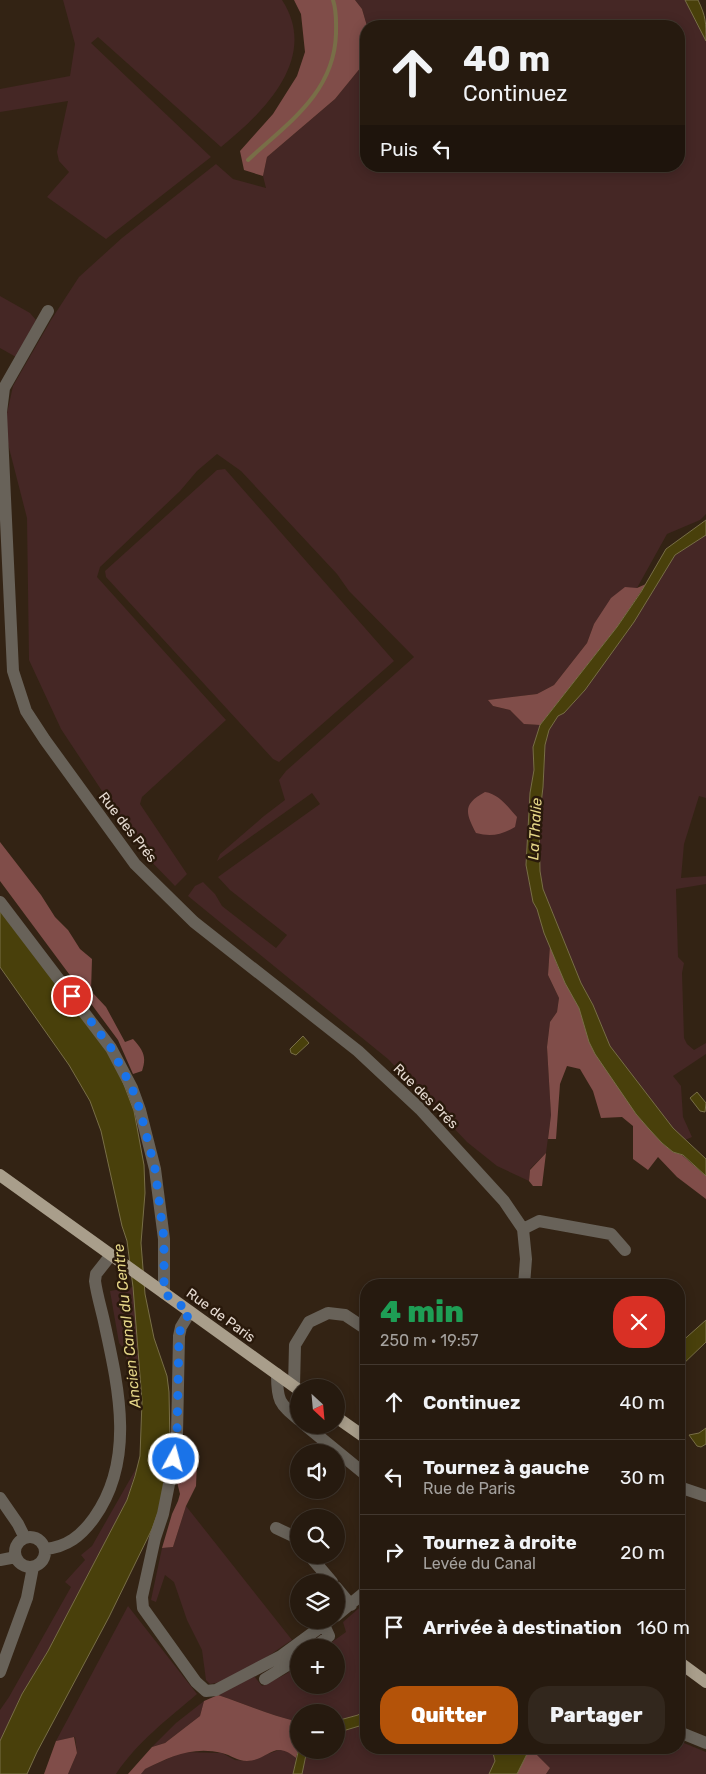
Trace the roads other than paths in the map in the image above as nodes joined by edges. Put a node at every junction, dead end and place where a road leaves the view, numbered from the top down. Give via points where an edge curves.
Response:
1 (48, 311) dead end
2 (0, 902) edge
3 (0, 1175) edge
4 (523, 1229) junction
5 (625, 1250) dead end
6 (113, 1256) junction
7 (524, 1279) edge
8 (164, 1293) junction
9 (190, 1312) junction
10 (360, 1325) edge
11 (278, 1374) junction
12 (296, 1379) edge
13 (290, 1383) edge
14 (290, 1412) edge
15 (345, 1423) edge
16 (316, 1434) edge
17 (360, 1434) edge
18 (360, 1470) edge
19 (685, 1489) edge
20 (706, 1496) edge
21 (0, 1498) edge
22 (276, 1528) dead end
23 (290, 1535) edge
24 (25, 1538) junction
25 (44, 1549) junction
26 (16, 1557) junction
27 (0, 1560) edge
28 (317, 1564) edge
29 (33, 1567) junction
30 (325, 1574) edge
31 (360, 1596) edge
32 (345, 1597) edge
33 (351, 1604) junction
34 (345, 1609) edge
35 (318, 1629) edge
36 (290, 1664) edge
37 (685, 1666) edge
38 (0, 1672) edge
39 (265, 1679) dead end
40 (706, 1682) edge
41 (685, 1734) edge
42 (706, 1743) edge

1 - 4 street, Rue des Prés via 4,388 1,412 13,670 26,711 135,864 194,922 358,1051 413,1102 504,1201
2 - 8 street via 111,1048 132,1088 155,1169 164,1239
3 - 6 main road, Rue de Paris
4 - 5 street via 539,1221 611,1234
4 - 7 street, Rue des Prés
6 - 8 main road, Rue de Paris
6 - 25 street via 96,1274 95,1281 116,1388 121,1429 119,1460 109,1494 89,1525 67,1544
8 - 9 main road, Rue de Paris
9 - 11 main road, Rue de Paris
9 - 35 street via 180,1332 174,1459 142,1597 143,1608 196,1682 206,1691 216,1690 281,1656
10 - 12 street via 345,1315 328,1313 309,1322 295,1345
11 - 13 main road, Rue de Paris
11 - 14 street via 277,1394
15 - 17 main road
16 - 18 street
19 - 20 street
21 - 24 street
22 - 23 street
24 - 25 street via 39,1540
24 - 26 street via 16,1548
25 - 29 street via 41,1562
26 - 27 street
26 - 29 street via 20,1564
28 - 30 street
29 - 38 street via 27,1598
31 - 33 street
32 - 33 street
33 - 34 street
36 - 39 street
37 - 40 main road
41 - 42 street

